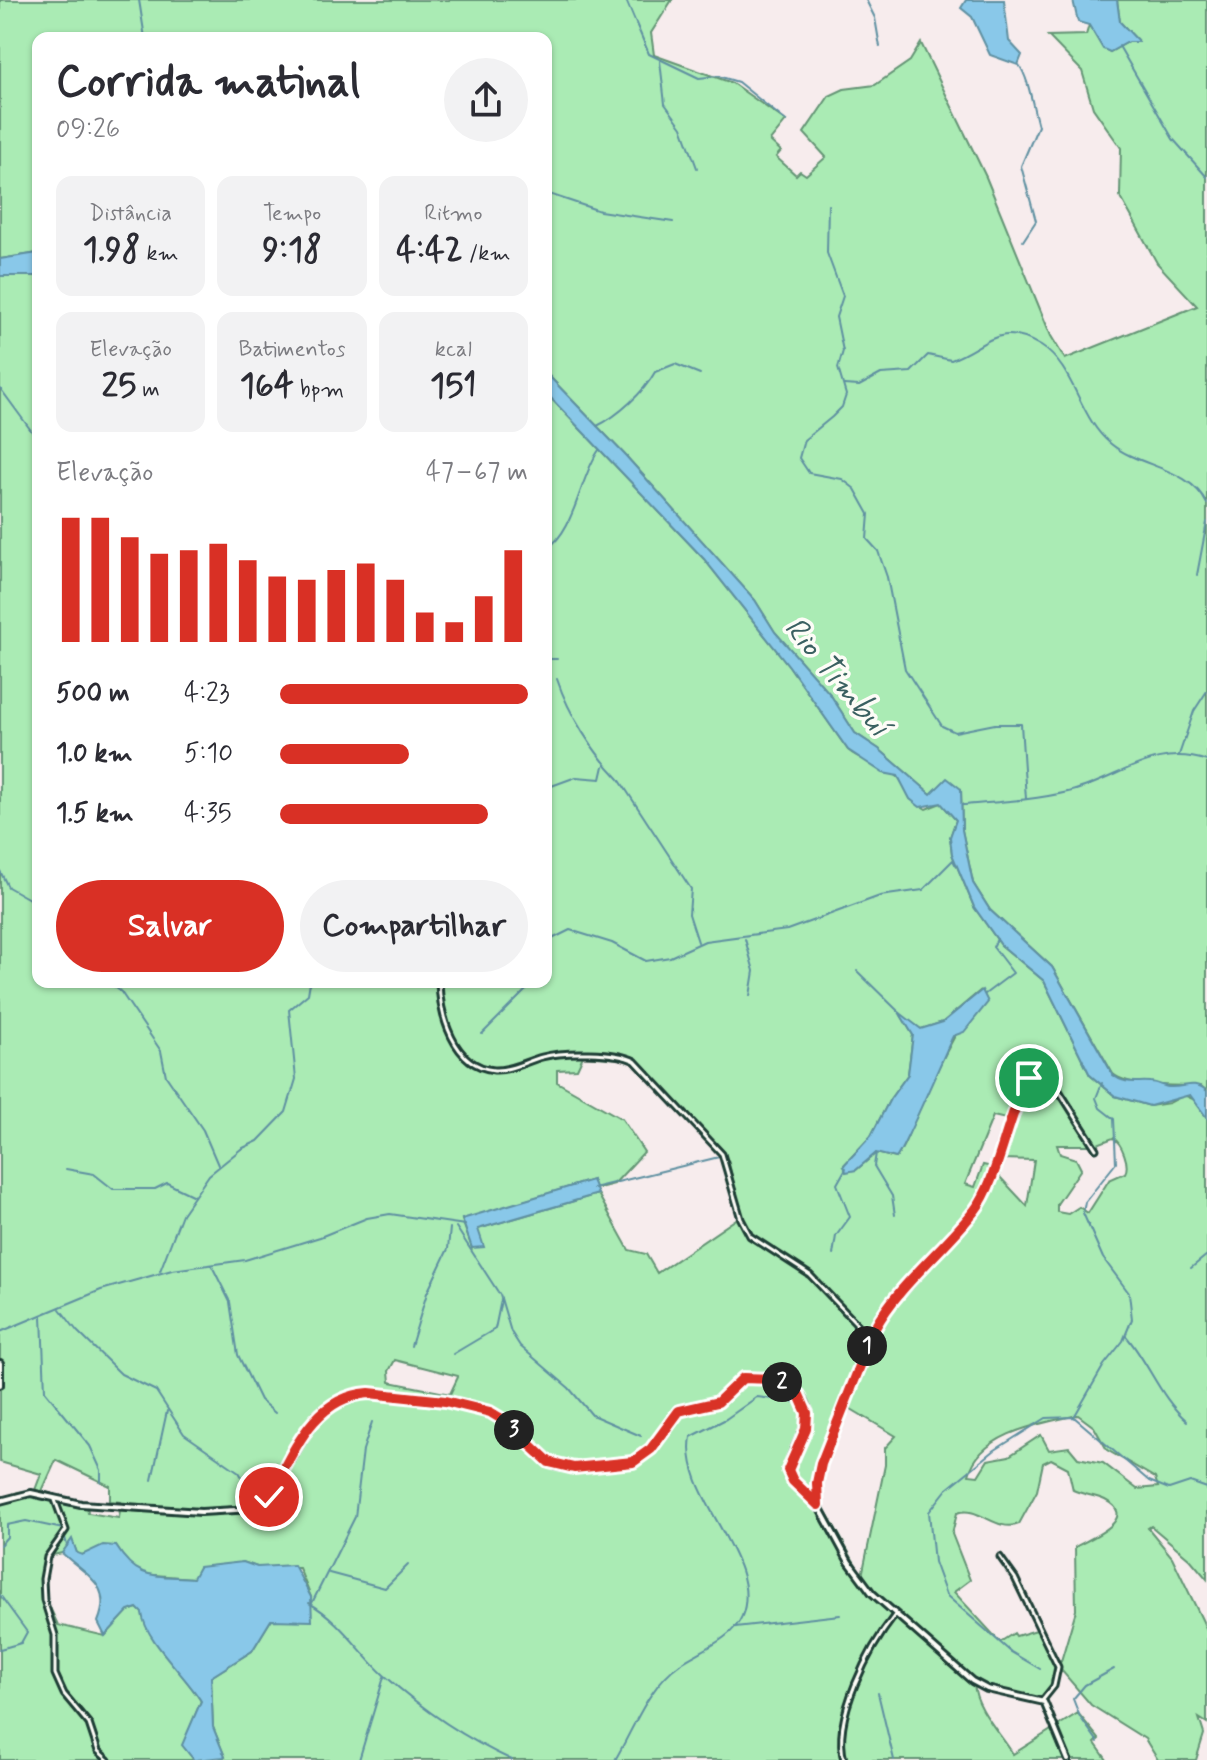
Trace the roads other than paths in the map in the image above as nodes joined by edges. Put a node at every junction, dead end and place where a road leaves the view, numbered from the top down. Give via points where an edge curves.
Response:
1 (440, 988) edge
2 (1096, 1149) dead end
3 (864, 1353) junction
4 (0, 1363) edge
5 (0, 1385) edge
6 (54, 1498) junction
7 (0, 1501) edge
8 (818, 1505) junction
9 (1000, 1557) dead end
10 (895, 1615) junction
11 (1042, 1701) junction
12 (108, 1760) edge
13 (844, 1760) edge
14 (1068, 1760) edge

1 - 3 street via 448,1031 481,1067 497,1070 566,1053 635,1061 722,1154 750,1236 810,1275 847,1310
2 - 3 street via 1053,1082 1038,1073 1029,1078 981,1201 887,1307
3 - 8 street via 818,1474
4 - 5 street
6 - 7 street via 23,1493
6 - 8 street via 201,1512 253,1509 269,1497 318,1414 344,1398 369,1393 490,1412 556,1466 623,1465 643,1457 679,1411 718,1402 749,1376 790,1385 805,1403 806,1429 788,1470
6 - 12 street via 66,1530 47,1557 43,1579 55,1635 55,1674
8 - 10 street via 858,1575
9 - 11 street via 1058,1667 1054,1686
10 - 11 street via 980,1686
10 - 13 street via 859,1670 841,1741
11 - 14 street

